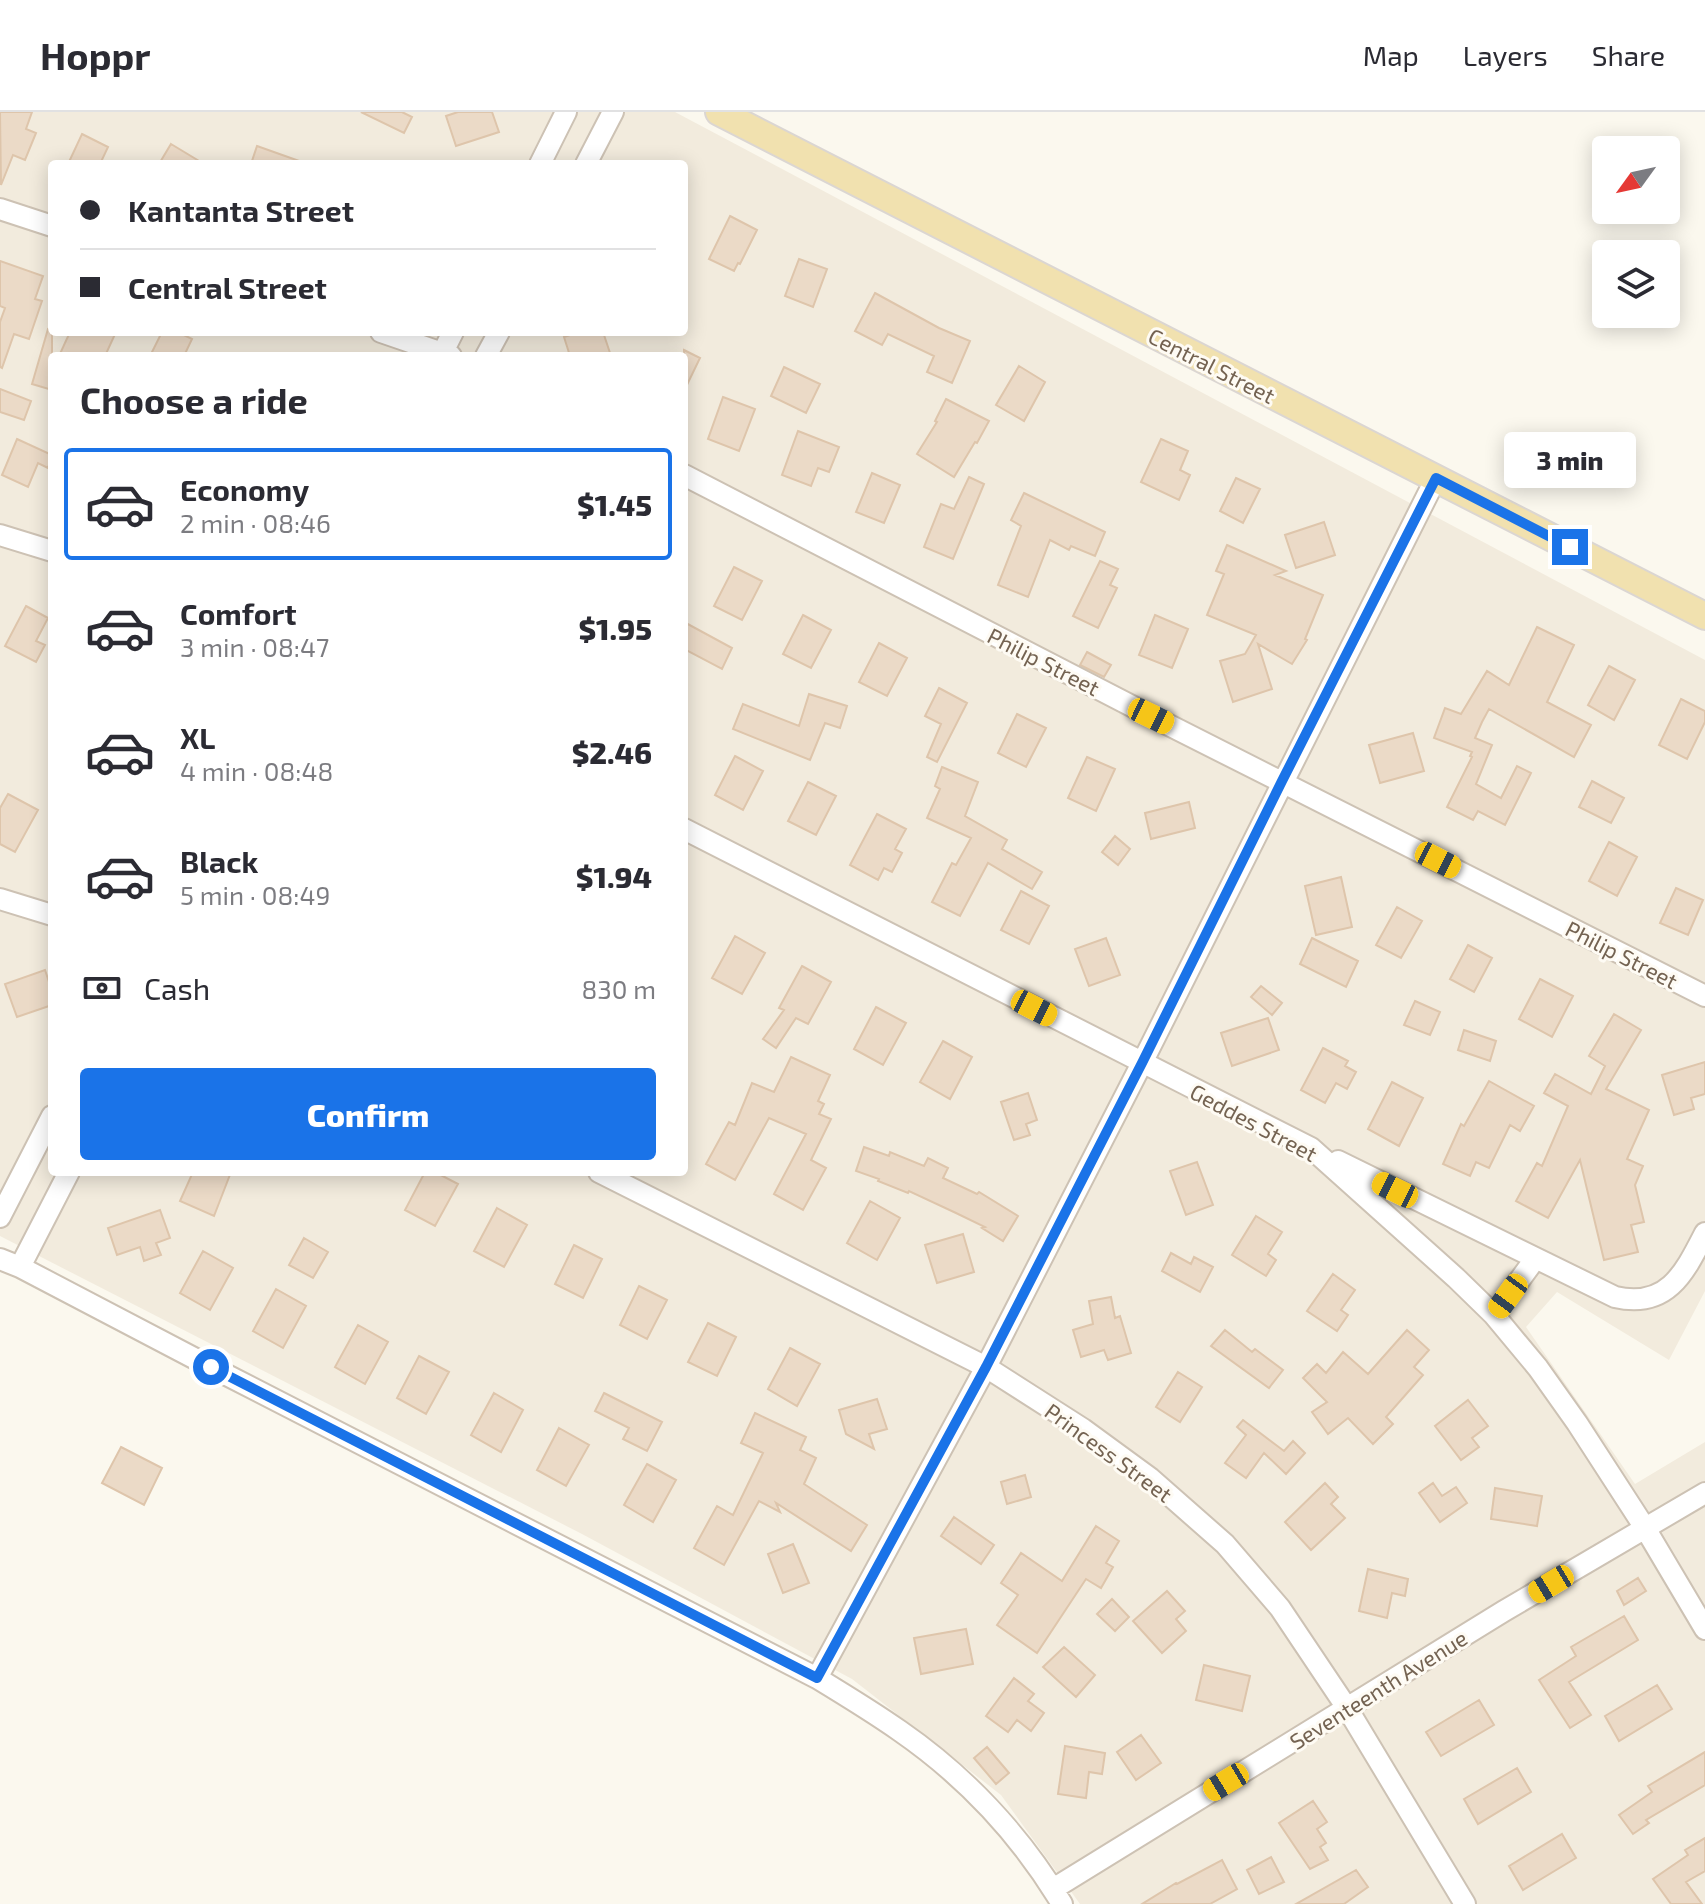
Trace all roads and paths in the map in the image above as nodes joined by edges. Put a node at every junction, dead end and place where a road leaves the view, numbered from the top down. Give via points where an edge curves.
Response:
1 (566, 112) edge
2 (613, 112) edge
3 (719, 112) edge
4 (542, 160) edge
5 (588, 160) edge
6 (0, 209) edge
7 (48, 225) edge
8 (392, 336) edge
9 (437, 352) edge
10 (688, 477) edge
11 (1436, 478) junction
12 (0, 535) edge
13 (48, 550) edge
14 (1705, 616) edge
15 (1282, 781) junction
16 (688, 831) edge
17 (0, 899) edge
18 (48, 914) edge
19 (1705, 996) edge
20 (1142, 1063) junction
21 (48, 1124) edge
22 (1311, 1148) junction
23 (67, 1176) edge
24 (607, 1176) edge
25 (0, 1217) edge
26 (1705, 1233) edge
27 (0, 1259) edge
28 (1535, 1259) junction
29 (20, 1267) junction
30 (1494, 1315) junction
31 (986, 1367) junction
32 (1705, 1493) edge
33 (1645, 1528) junction
34 (1705, 1629) edge
35 (817, 1678) junction
36 (1347, 1708) junction
37 (1058, 1896) edge
38 (1465, 1904) edge

1 - 4 street
2 - 5 street
3 - 11 main road, Central Street
6 - 7 street
8 - 9 street
10 - 15 street, Philip Street
11 - 14 main road, Central Street
11 - 15 street
12 - 13 street
15 - 19 street, Philip Street
15 - 20 street
16 - 20 street, Geddes Street
17 - 18 street
20 - 22 street, Geddes Street
20 - 31 street
21 - 25 street
22 - 28 street
22 - 30 street, Geddes Street
23 - 29 street
24 - 31 street, Princess Street
26 - 28 street via 1672,1286 1640,1300 1615,1297
27 - 29 street
28 - 30 street
29 - 35 street
30 - 33 street, Geddes Street via 1559,1397
31 - 35 street
31 - 36 street, Princess Street via 1150,1478 1225,1544 1280,1608
32 - 33 street, Seventeenth Avenue
33 - 34 street, Geddes Street
33 - 36 street, Seventeenth Avenue
35 - 37 street via 901,1731 988,1805
36 - 37 street, Seventeenth Avenue
36 - 38 street, Princess Street

